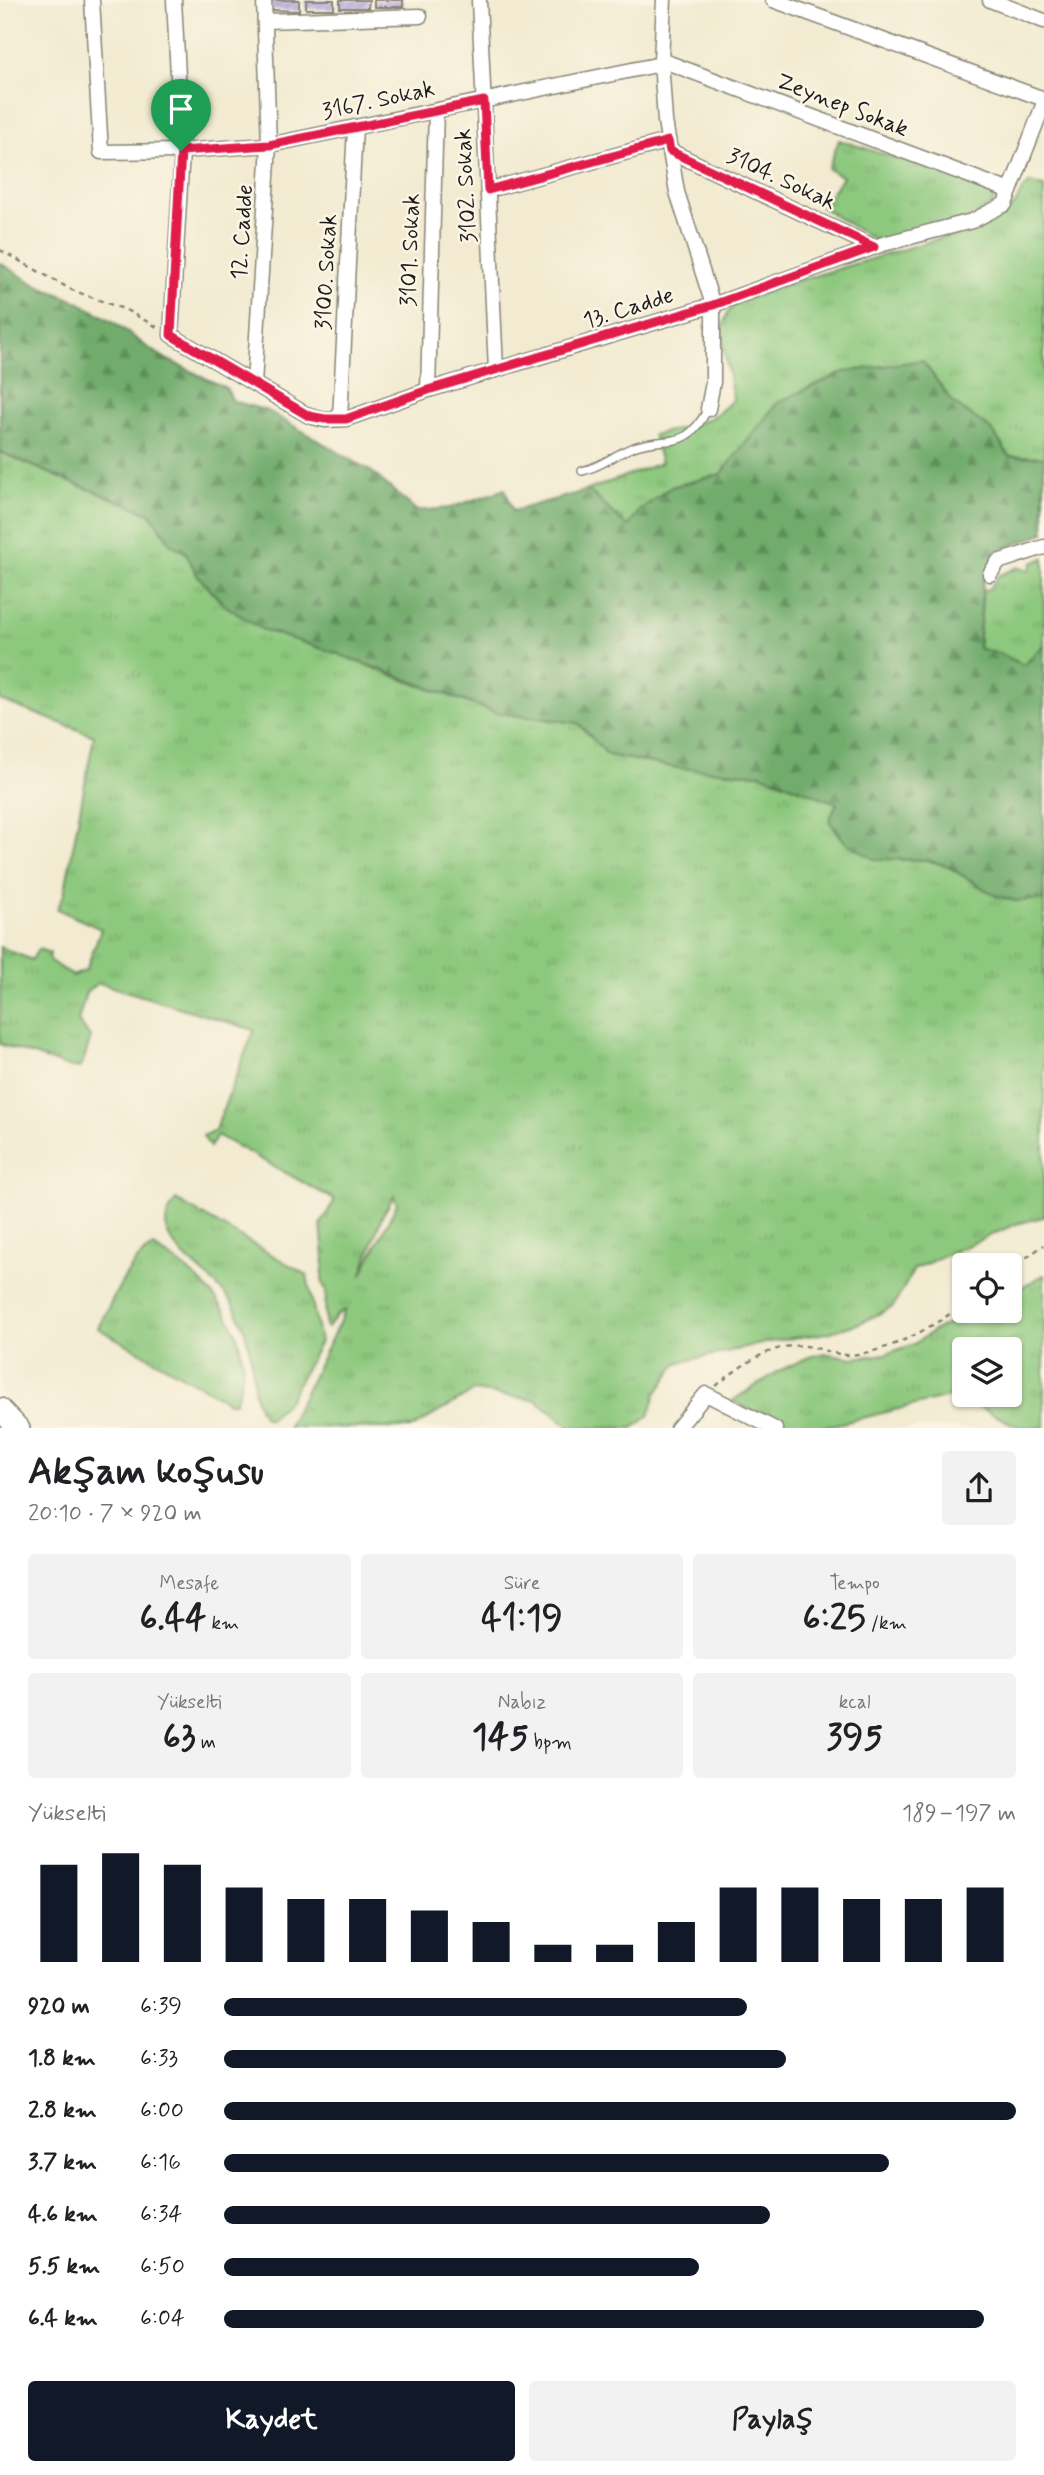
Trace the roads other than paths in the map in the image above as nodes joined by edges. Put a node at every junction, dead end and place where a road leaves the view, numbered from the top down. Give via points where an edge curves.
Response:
1 (92, 0) edge
2 (174, 0) edge
3 (264, 0) edge
4 (479, 0) edge
5 (664, 0) edge
6 (773, 0) edge
7 (990, 0) edge
8 (421, 16) dead end
9 (265, 21) junction
10 (1044, 21) edge
11 (661, 62) junction
12 (484, 101) junction
13 (1044, 101) edge
14 (436, 111) junction
15 (355, 127) junction
16 (269, 145) junction
17 (669, 146) junction
18 (181, 151) junction
19 (488, 190) junction
20 (1010, 191) junction
21 (874, 247) junction
22 (713, 305) junction
23 (496, 370) junction
24 (254, 384) junction
25 (428, 390) junction
26 (708, 409) joint
27 (340, 419) junction
28 (582, 471) dead end
29 (1044, 547) edge
30 (990, 574) dead end
31 (0, 1409) edge
32 (18, 1428) edge
33 (678, 1428) edge
34 (773, 1428) edge

1 - 18 street, 3167. Sokak via 101,152
2 - 18 street
3 - 9 street, 12. Cadde
4 - 12 street, 3102. Sokak
5 - 11 street
6 - 13 street
7 - 10 street
8 - 9 street
9 - 16 street, 12. Cadde
11 - 12 street, 3167. Sokak
11 - 17 street
11 - 20 street, Zeynep Sokak
12 - 14 street, 3167. Sokak
12 - 19 street, 3102. Sokak
13 - 20 street, 13. Cadde
14 - 15 street, 3167. Sokak
14 - 25 street, 3101. Sokak
15 - 16 street, 3167. Sokak
15 - 27 street, 3100. Sokak
16 - 18 street, 3167. Sokak
16 - 24 street, 12. Cadde
17 - 19 street
17 - 21 street, 3104. Sokak
17 - 22 street via 677,192
18 - 24 street, 13. Cadde via 171,335
19 - 23 street, 3102. Sokak
20 - 21 street, 13. Cadde via 1005,204 972,221
21 - 22 street, 13. Cadde
22 - 23 street, 13. Cadde
22 - 26 street via 713,383
23 - 25 street, 13. Cadde
24 - 27 street, 13. Cadde via 309,416
25 - 27 street, 13. Cadde
26 - 28 lane via 687,437 638,446
29 - 30 street via 998,562
31 - 32 main road
33 - 34 street via 706,1394

